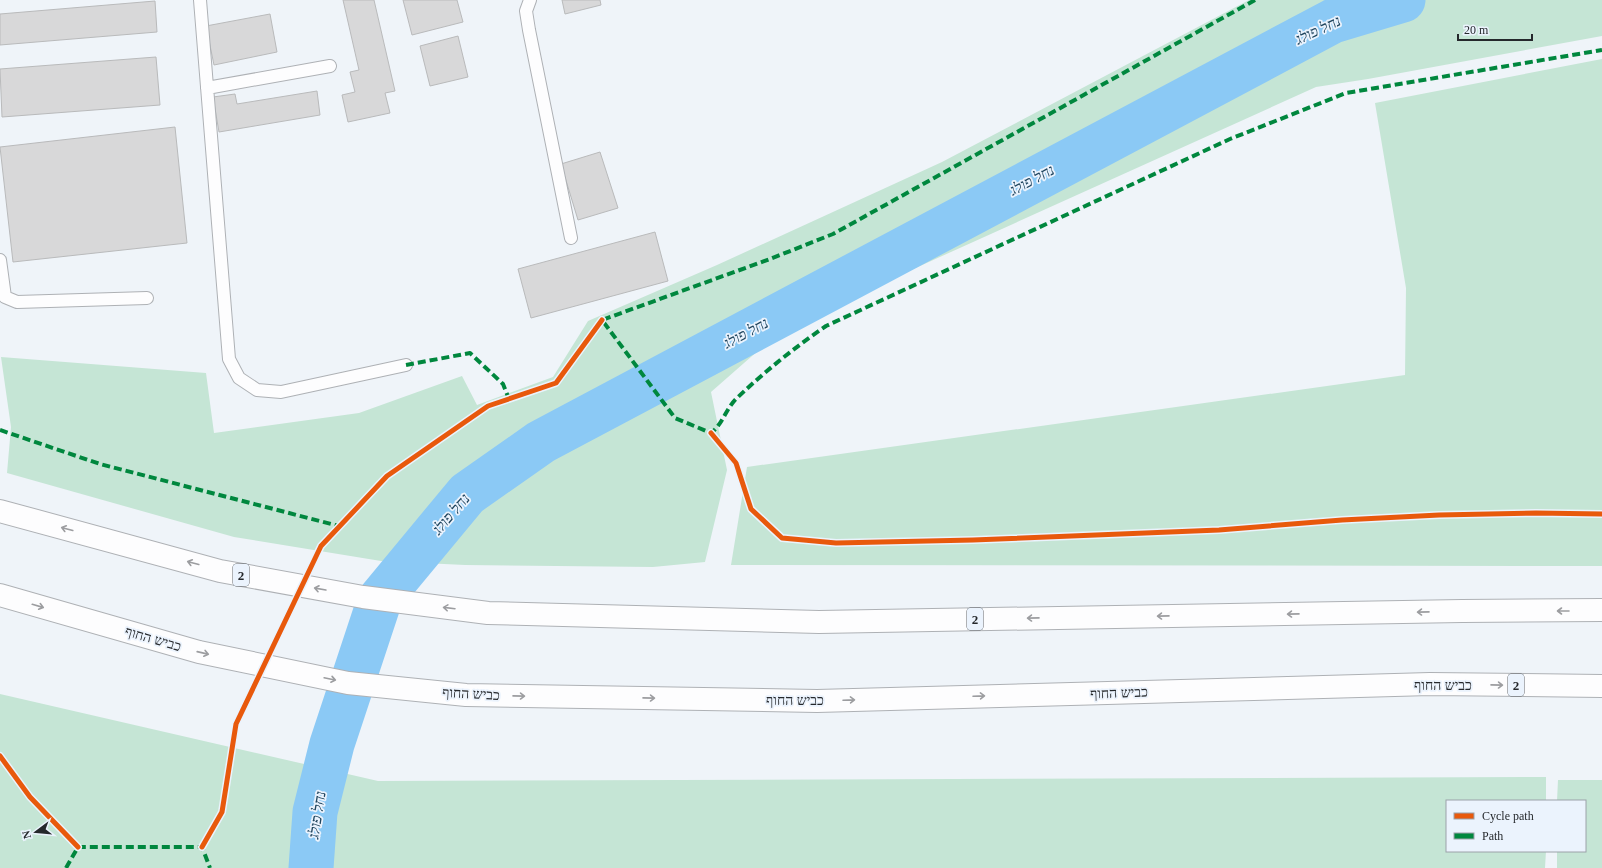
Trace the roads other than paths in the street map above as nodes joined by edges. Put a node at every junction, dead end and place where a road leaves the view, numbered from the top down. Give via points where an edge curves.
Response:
1 (200, 0) edge
2 (530, 0) edge
3 (330, 66) dead end
4 (207, 88) junction
5 (571, 238) dead end
6 (0, 260) edge
7 (147, 298) dead end
8 (406, 365) dead end
9 (0, 511) edge
10 (0, 595) edge
11 (1602, 610) edge
12 (1602, 686) edge

1 - 4 lane
2 - 5 lane via 526,11 529,30
3 - 4 lane
4 - 8 lane via 229,359 240,378 257,390 281,392
6 - 7 lane via 5,297 17,302
11 -> 9 highway, 2 via 819,622 488,613 363,597 220,571
10 -> 12 highway, כביש החוף / 2 via 207,654 348,683 466,695 817,701 1430,684

